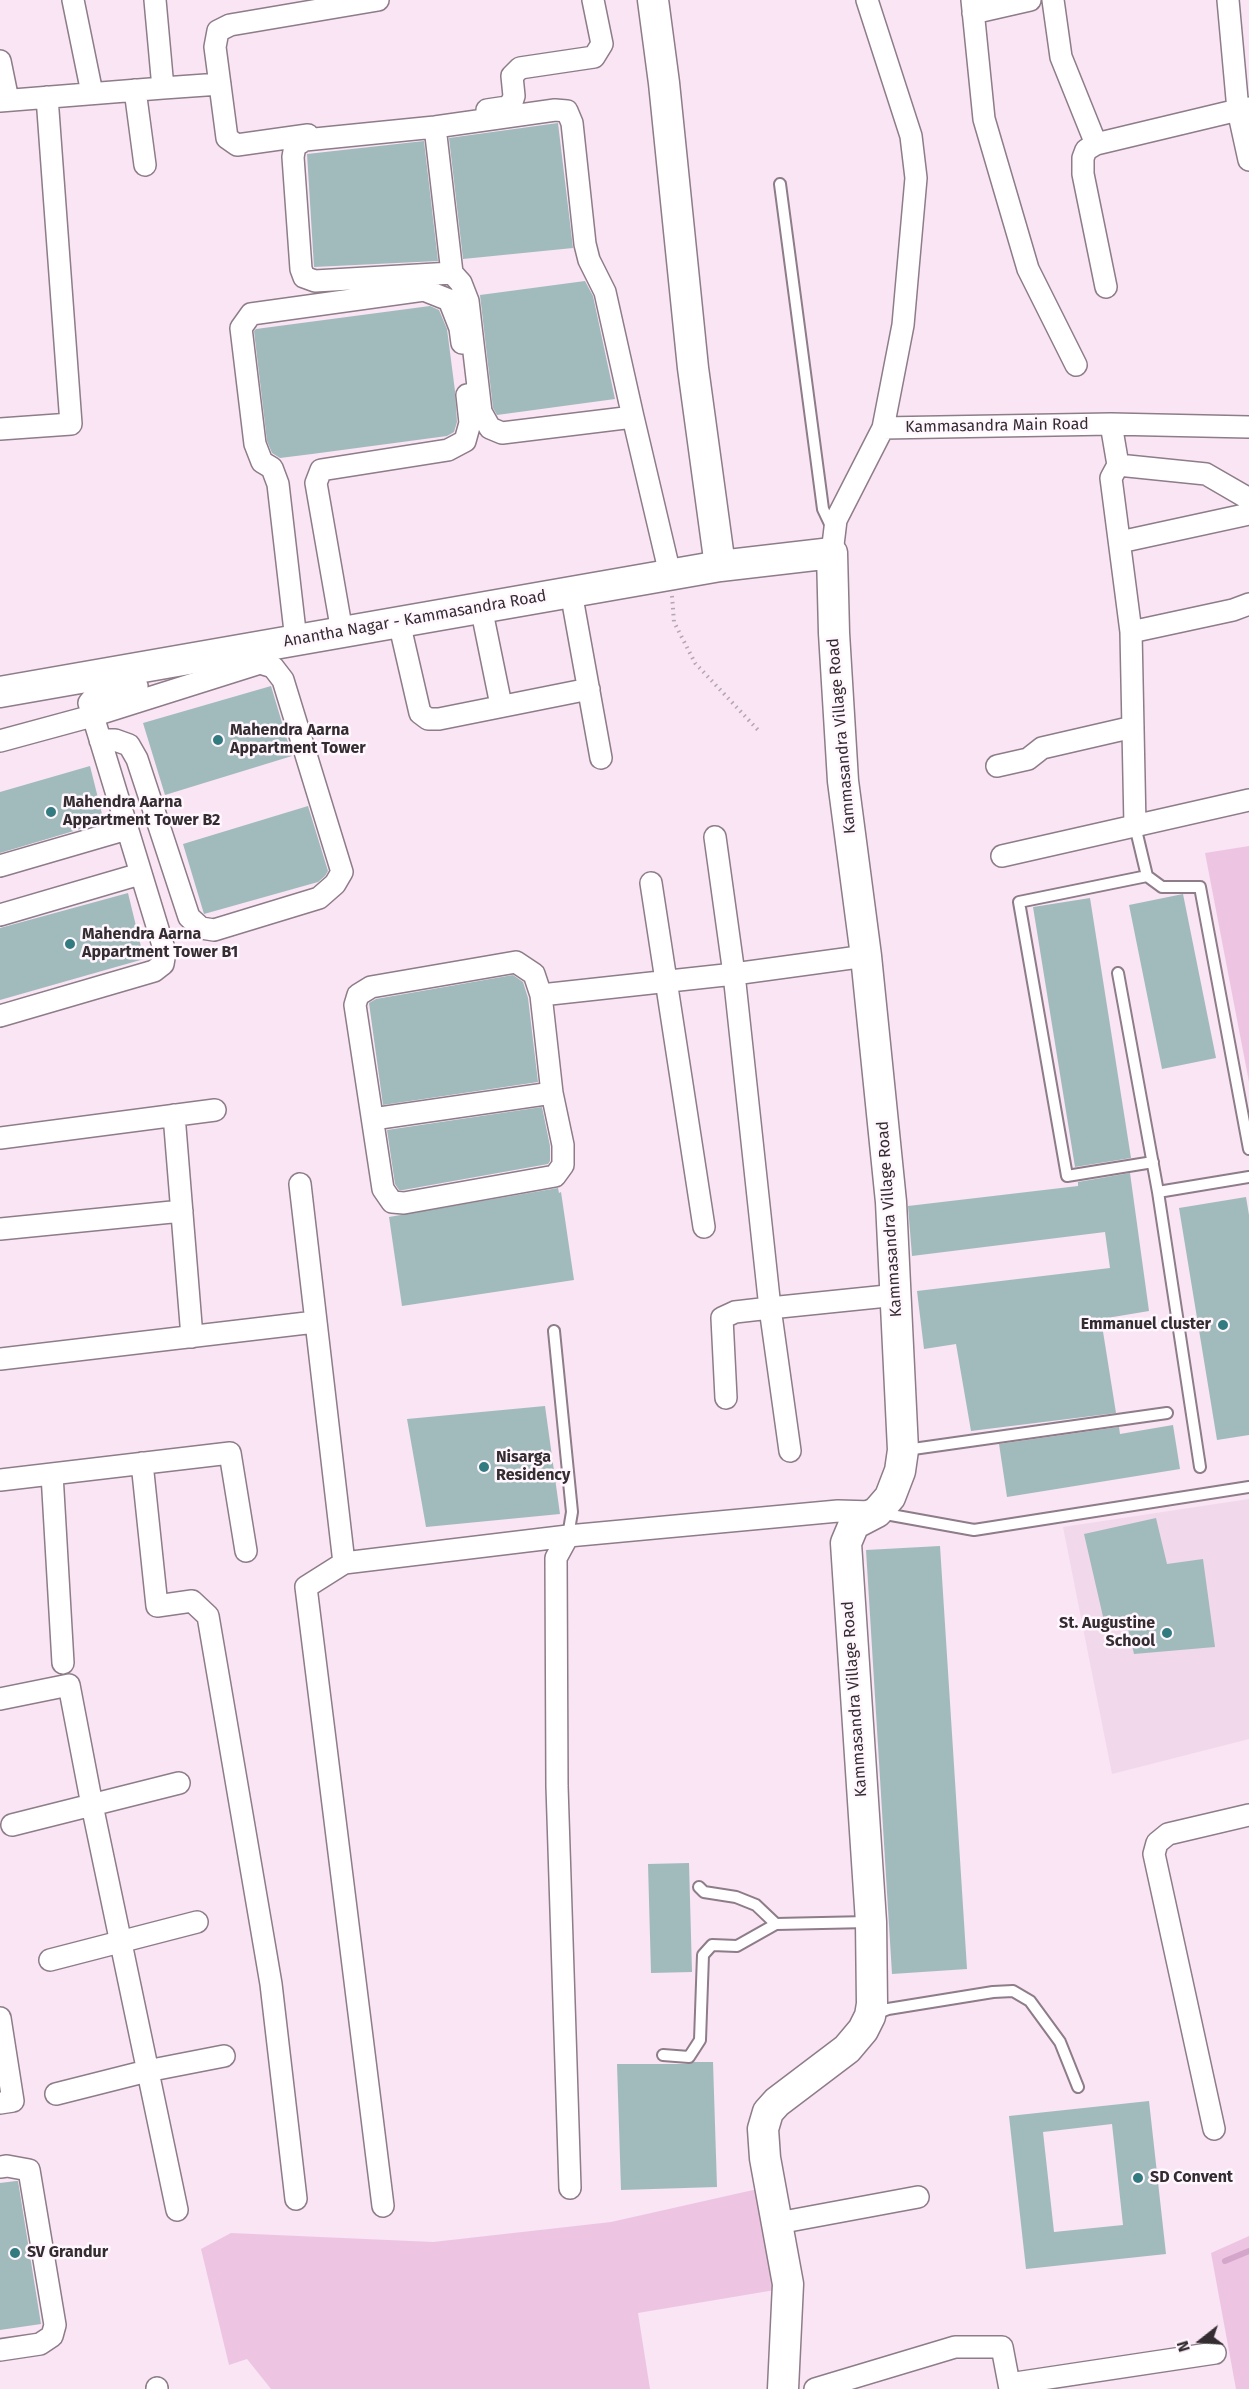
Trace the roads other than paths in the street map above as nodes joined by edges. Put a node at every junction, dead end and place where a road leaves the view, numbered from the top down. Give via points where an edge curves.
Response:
1 (74, 0) edge
2 (155, 0) edge
3 (378, 0) edge
4 (593, 0) edge
5 (653, 0) edge
6 (867, 0) edge
7 (1030, 0) edge
8 (1053, 0) edge
9 (1228, 0) edge
10 (973, 7) edge
11 (0, 61) edge
12 (220, 84) junction
13 (164, 88) junction
14 (135, 90) junction
15 (92, 93) junction
16 (47, 97) junction
17 (4, 100) edge
18 (1244, 109) edge
19 (435, 128) junction
20 (1096, 144) junction
21 (1249, 160) edge
22 (145, 165) dead end
23 (780, 184) dead end
24 (452, 273) junction
25 (1106, 287) dead end
26 (1076, 365) dead end
27 (633, 417) junction
28 (1111, 424) junction
29 (1249, 427) edge
30 (883, 428) junction
31 (0, 429) edge
32 (1118, 465) junction
33 (1249, 500) edge
34 (1249, 514) edge
35 (833, 542) junction
36 (1120, 542) junction
37 (720, 566) junction
38 (670, 574) junction
39 (571, 592) junction
40 (1249, 604) edge
41 (481, 607) junction
42 (399, 622) junction
43 (342, 632) junction
44 (1131, 632) junction
45 (296, 640) junction
46 (148, 666) junction
47 (589, 689) junction
48 (0, 692) edge
49 (501, 705) junction
50 (92, 716) junction
51 (1133, 728) junction
52 (100, 740) junction
53 (0, 741) edge
54 (601, 758) dead end
55 (997, 766) dead end
56 (1249, 800) edge
57 (1135, 826) junction
58 (127, 829) junction
59 (715, 837) dead end
60 (1002, 856) dead end
61 (0, 866) edge
62 (140, 874) junction
63 (1147, 876) junction
64 (651, 883) dead end
65 (0, 915) edge
66 (866, 956) junction
67 (734, 974) junction
68 (1118, 974) dead end
69 (666, 981) junction
70 (541, 995) junction
71 (0, 1016) edge
72 (552, 1092) junction
73 (215, 1110) dead end
74 (174, 1115) junction
75 (373, 1119) junction
76 (0, 1138) edge
77 (1249, 1149) edge
78 (1153, 1162) junction
79 (1249, 1178) edge
80 (300, 1184) dead end
81 (1158, 1192) junction
82 (182, 1211) junction
83 (704, 1227) dead end
84 (0, 1229) edge
85 (897, 1294) junction
86 (770, 1308) junction
87 (315, 1322) junction
88 (554, 1331) dead end
89 (192, 1336) junction
90 (0, 1359) edge
91 (726, 1398) dead end
92 (1167, 1413) dead end
93 (903, 1450) junction
94 (790, 1451) dead end
95 (142, 1463) junction
96 (1200, 1467) dead end
97 (52, 1474) junction
98 (0, 1480) edge
99 (1249, 1487) edge
100 (877, 1512) junction
101 (568, 1536) junction
102 (246, 1551) dead end
103 (344, 1563) junction
104 (63, 1663) dead end
105 (0, 1699) edge
106 (179, 1783) dead end
107 (92, 1805) junction
108 (1249, 1815) edge
109 (12, 1825) dead end
110 (699, 1887) dead end
111 (197, 1922) dead end
112 (871, 1922) junction
113 (776, 1924) junction
114 (120, 1941) junction
115 (50, 1960) dead end
116 (870, 2016) junction
117 (0, 2018) edge
118 (663, 2055) dead end
119 (224, 2056) dead end
120 (147, 2071) junction
121 (1078, 2087) dead end
122 (56, 2094) dead end
123 (0, 2103) edge
124 (1214, 2128) dead end
125 (0, 2167) edge
126 (570, 2188) dead end
127 (918, 2197) dead end
128 (296, 2199) dead end
129 (383, 2206) dead end
130 (177, 2210) dead end
131 (778, 2223) junction
132 (0, 2350) edge
133 (1215, 2353) dead end
134 (1010, 2386) edge
135 (783, 2389) edge
136 (815, 2389) edge

1 - 15 street
2 - 13 street
3 - 12 street via 218,31 215,47
4 - 12 street via 602,44 599,52 594,57 520,68 512,76 514,96 507,107 237,145 227,138
5 - 37 street via 693,368
6 - 30 street, Kammasandra Village Road via 911,136 916,178 903,325
7 - 10 street
8 - 20 street via 1061,57
9 - 18 street
10 - 26 street via 984,119 1028,269
11 - 17 street
12 - 13 street
13 - 14 street
14 - 15 street
14 - 22 street
15 - 16 street
16 - 17 street
16 - 31 street via 71,424
18 - 20 street
18 - 21 street
19 - 24 street
19 - 24 street via 305,140 294,146 301,269 304,277 315,281
19 - 27 street via 567,111 572,123 585,244 605,292
20 - 25 street via 1086,150 1083,174
23 - 35 lane via 823,509
24 - 27 street via 468,301 481,412 490,428 502,433
27 - 38 street
28 - 29 street
28 - 30 street, Kammasandra Main Road
28 - 32 street, Kammasandra Main Road
30 - 35 street, Kammasandra Village Road via 836,520
32 - 33 street via 1206,474
32 - 36 street, Kammasandra Main Road via 1112,478
34 - 36 street
35 - 37 street, Anantha Nagar - Kammasandra Road
35 - 66 street, Kammasandra Village Road via 834,643 843,781
36 - 44 street, Kammasandra Main Road
37 - 38 street, Anantha Nagar - Kammasandra Road
38 - 39 street, Anantha Nagar - Kammasandra Road
39 - 41 street, Anantha Nagar - Kammasandra Road
39 - 47 street
40 - 44 street
41 - 42 street, Anantha Nagar - Kammasandra Road
41 - 49 street
42 - 43 street, Anantha Nagar - Kammasandra Road
42 - 49 street via 420,713 428,719 440,719
43 - 45 street, Anantha Nagar - Kammasandra Road
43 - 45 street via 316,483 321,470 448,450 465,441 470,423 460,328 449,300 424,290 252,314 241,328 255,444 278,484
44 - 51 street, Kammasandra Main Road
45 - 46 street, Anantha Nagar - Kammasandra Road
46 - 48 street, Anantha Nagar - Kammasandra Road
46 - 50 street via 146,682 94,697 89,703
47 - 49 street
47 - 54 street
50 - 52 street
50 - 52 street via 260,663 273,667 283,680 342,872 319,898 214,930 201,927 189,917 137,759 129,745
50 - 53 street
51 - 55 street via 1042,748 1028,759
51 - 57 street, Kammasandra Main Road
52 - 58 street
56 - 57 street
57 - 60 street
57 - 63 lane
58 - 61 street
58 - 62 street
59 - 67 street
62 - 65 street
62 - 71 street via 165,952 163,964 154,971
63 - 77 lane via 1162,887 1200,887
63 - 78 lane via 1019,902 1066,1176
64 - 69 street
66 - 67 street
66 - 85 street, Kammasandra Village Road
67 - 69 street
67 - 86 street
68 - 78 lane
69 - 70 street
69 - 83 street
70 - 72 street
70 - 75 street via 534,974 516,962 371,987 358,995 355,1005
72 - 75 street
72 - 75 street via 563,1145 563,1165 555,1176 404,1203 392,1202 383,1189
73 - 74 street
74 - 76 street
74 - 82 street
78 - 81 lane
79 - 81 lane
80 - 87 street
81 - 96 lane
82 - 84 street
82 - 89 street
85 - 86 street
85 - 93 street, Kammasandra Village Road
86 - 91 street via 735,1312 722,1318
86 - 94 street
87 - 89 street
87 - 103 street
88 - 101 lane via 572,1512
89 - 90 street
92 - 93 lane
93 - 100 street, Kammasandra Village Road via 895,1488
95 - 97 street
95 - 102 street via 230,1453
95 - 128 street via 157,1606 192,1601 208,1616 271,1984
97 - 98 street
97 - 104 street
99 - 100 lane via 974,1530
100 - 101 street via 838,1511
100 - 112 street, Kammasandra Village Road via 854,1524 845,1557
101 - 103 street
101 - 126 street via 556,1558 556,1570 557,1786
103 - 129 street via 306,1587
105 - 107 street via 69,1685
106 - 107 street
107 - 109 street
107 - 114 street
108 - 124 street via 1168,1834 1157,1843 1154,1854
110 - 113 lane via 704,1892 756,1905
111 - 114 street
112 - 113 lane
112 - 116 street, Kammasandra Village Road
113 - 118 lane via 737,1946 712,1945 707,1950 703,1955 700,2040 689,2056
114 - 115 street
114 - 120 street
116 - 121 lane via 888,2009 1012,1991 1030,2001 1060,2042
116 - 131 street, Kammasandra Village Road via 847,2049 768,2112 763,2145
117 - 123 street via 13,2101
119 - 120 street
120 - 122 street
120 - 130 street
125 - 132 street via 29,2170 55,2325 52,2336 40,2344
127 - 131 street
131 - 135 street, Kammasandra Village Road via 789,2297
133 - 134 street
134 - 136 street via 1002,2348 954,2347

